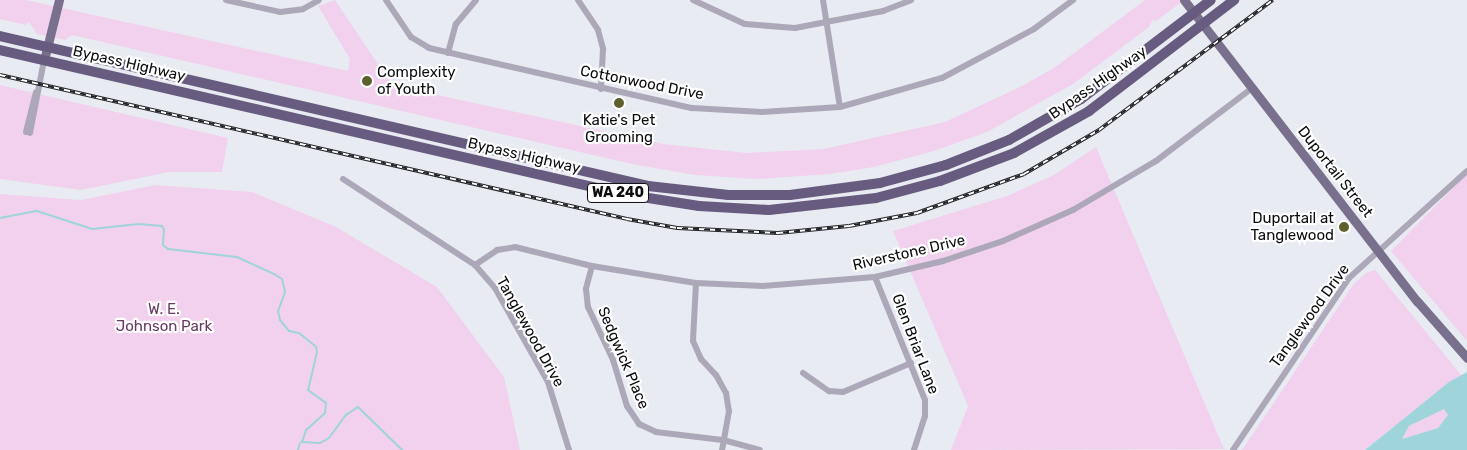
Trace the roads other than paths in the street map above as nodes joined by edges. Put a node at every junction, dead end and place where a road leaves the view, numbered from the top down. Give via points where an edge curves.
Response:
1 (59, 0) edge
2 (226, 0) edge
3 (319, 0) edge
4 (386, 0) edge
5 (476, 0) edge
6 (578, 0) edge
7 (692, 0) edge
8 (823, 0) edge
9 (912, 0) edge
10 (1073, 0) edge
11 (1184, 0) edge
12 (1211, 0) edge
13 (1234, 0) edge
14 (1194, 13) junction
15 (827, 24) junction
16 (1203, 24) junction
17 (0, 36) edge
18 (48, 47) junction
19 (0, 50) edge
20 (448, 53) junction
21 (44, 60) junction
22 (1252, 88) junction
23 (601, 89) junction
24 (840, 107) junction
25 (28, 132) dead end
26 (1467, 171) edge
27 (343, 179) dead end
28 (1378, 251) junction
29 (474, 265) junction
30 (592, 266) junction
31 (874, 277) junction
32 (696, 283) junction
33 (1467, 358) edge
34 (911, 363) junction
35 (803, 373) dead end
36 (724, 440) junction
37 (569, 450) edge
38 (722, 450) edge
39 (760, 450) edge
40 (914, 450) edge
41 (1234, 450) edge

1 - 18 main road
2 - 3 street via 280,12 303,9
4 - 20 street, Cottonwood Drive via 411,37 429,48
5 - 20 street via 456,24
6 - 23 street via 598,30 603,49
7 - 15 street via 744,24 795,28
8 - 15 street
9 - 15 street via 883,11
10 - 24 street, Cottonwood Drive via 1034,29 967,67 891,94
11 - 14 main road, Duportail Street
12 - 14 highway, Bypass Highway / WA 240
13 - 16 highway, Bypass Highway / WA 240
14 - 16 main road, Duportail Street
14 - 18 highway, Bypass Highway / WA 240 via 1081,99 1009,140 946,165 890,180 790,195 728,195 648,186
15 - 24 street
16 - 21 highway, Bypass Highway / WA 240 via 1089,111 996,160 940,182 876,198 769,210 699,206 624,194
16 - 22 main road, Duportail Street
17 - 18 highway, Bypass Highway / WA 240
18 - 21 main road
19 - 21 highway, Bypass Highway / WA 240
20 - 23 street, Cottonwood Drive
21 - 25 street
22 - 28 main road, Duportail Street
22 - 31 street, Riverstone Drive via 1156,161 1073,210 943,261
23 - 24 street, Cottonwood Drive via 692,108 762,112
26 - 28 street, Tanglewood Drive
27 - 29 street, Tanglewood Drive
28 - 33 main road, Duportail Street via 1443,334
28 - 41 street, Tanglewood Drive via 1343,286
29 - 30 street, Riverstone Drive via 497,250 515,247
29 - 37 street, Tanglewood Drive via 495,288 548,382
30 - 32 street, Riverstone Drive
30 - 36 street, Sedgwick Place via 586,289 588,307 612,360 627,406 639,424 656,432
31 - 32 street, Riverstone Drive via 763,286
31 - 34 street, Glen Briar Lane
32 - 36 street via 693,341 701,359 716,375 726,393 729,411
34 - 35 street via 843,392 828,391
34 - 40 street, Glen Briar Lane via 926,400 925,416
36 - 38 street
36 - 39 street, Sedgwick Place

